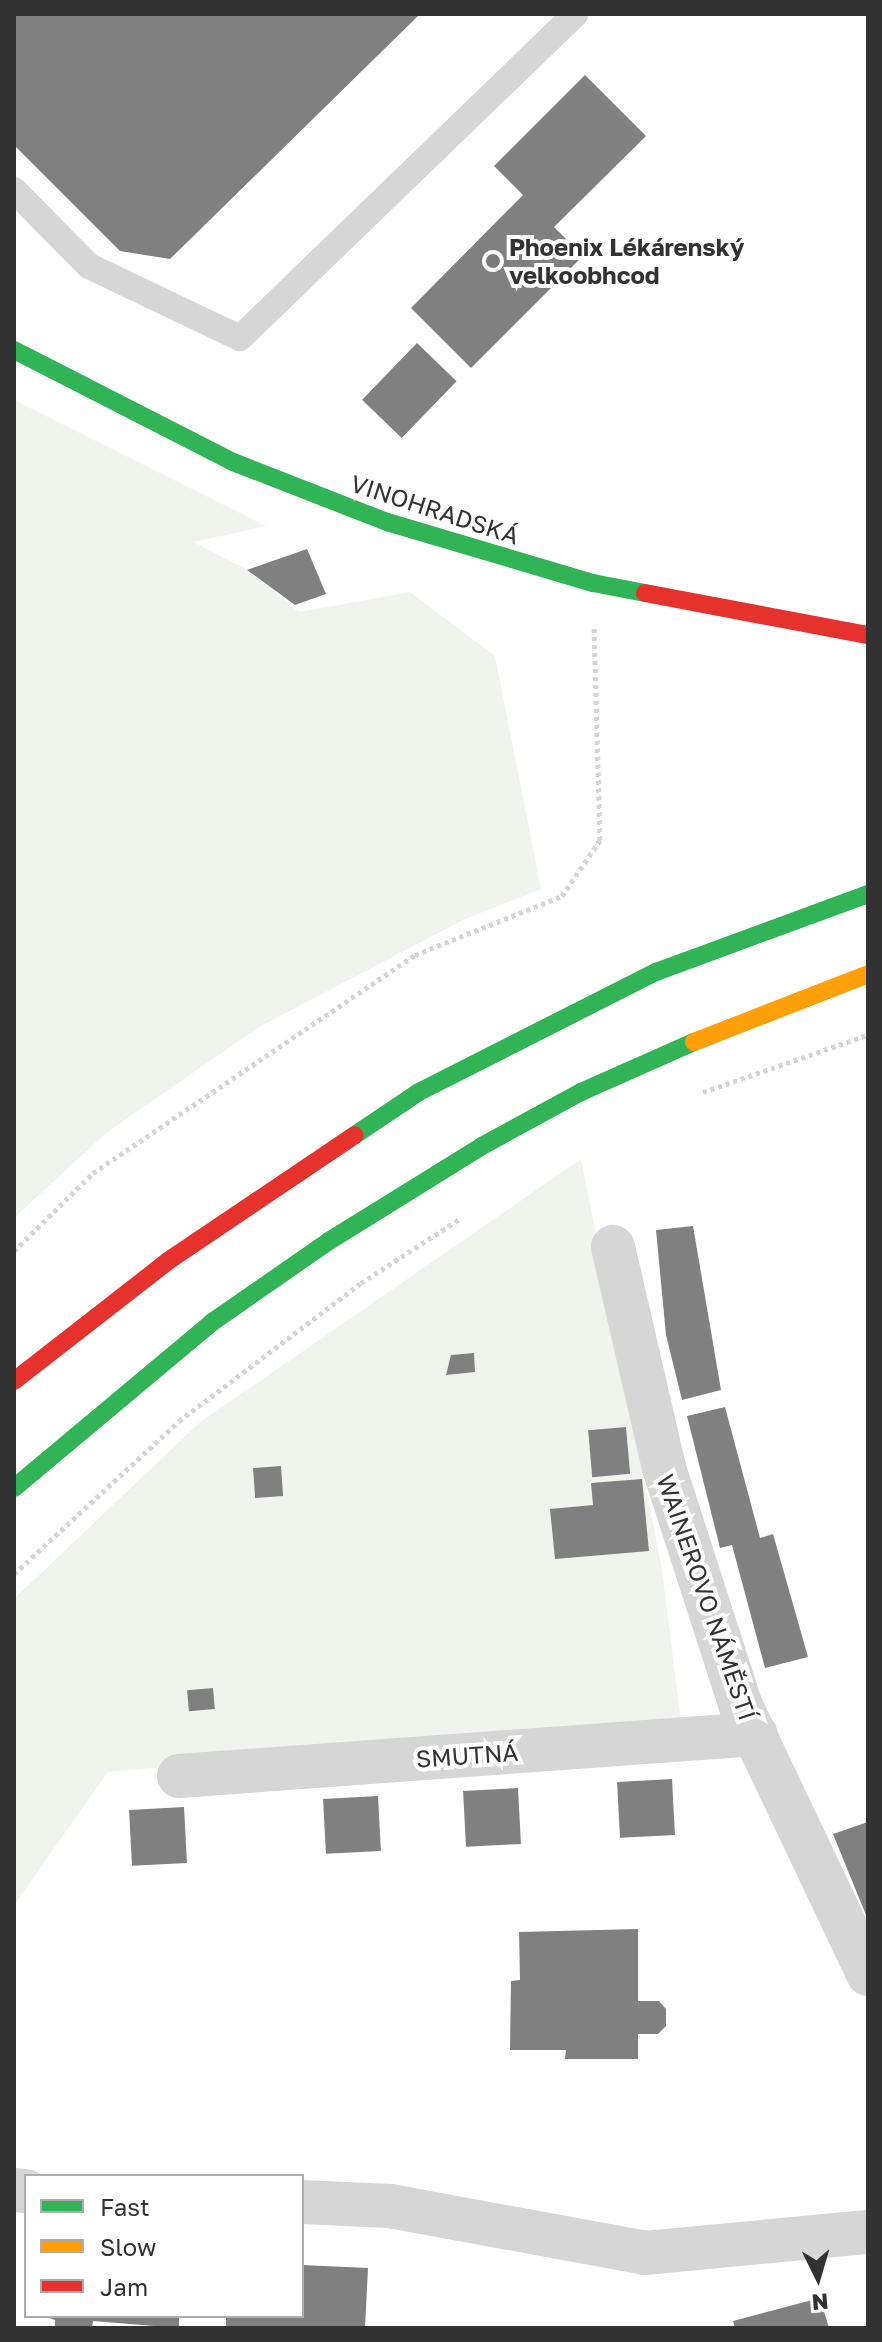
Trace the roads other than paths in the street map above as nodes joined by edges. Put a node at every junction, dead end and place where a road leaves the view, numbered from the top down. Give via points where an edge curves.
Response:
1 (575, 14) edge
2 (14, 190) edge
3 (14, 350) edge
4 (868, 635) edge
5 (868, 894) edge
6 (868, 974) edge
7 (613, 1247) dead end
8 (14, 1381) edge
9 (14, 1488) edge
10 (755, 1734) junction
11 (179, 1776) dead end
12 (868, 1974) edge
13 (304, 2202) edge
14 (868, 2232) edge

1 - 2 lane via 240,338 89,266
3 - 4 main road, VINOHRADSKÁ via 275,479 387,522 593,583
5 - 8 main road via 656,972 419,1092 168,1261
6 - 9 main road via 745,1019 482,1146 329,1241 211,1323
7 - 10 street, WAINEROVO NÁMĚSTÍ via 664,1468 740,1704
10 - 11 street, SMUTNÁ
10 - 12 street, WAINEROVO NÁMĚSTÍ
13 - 14 street via 390,2206 645,2253

